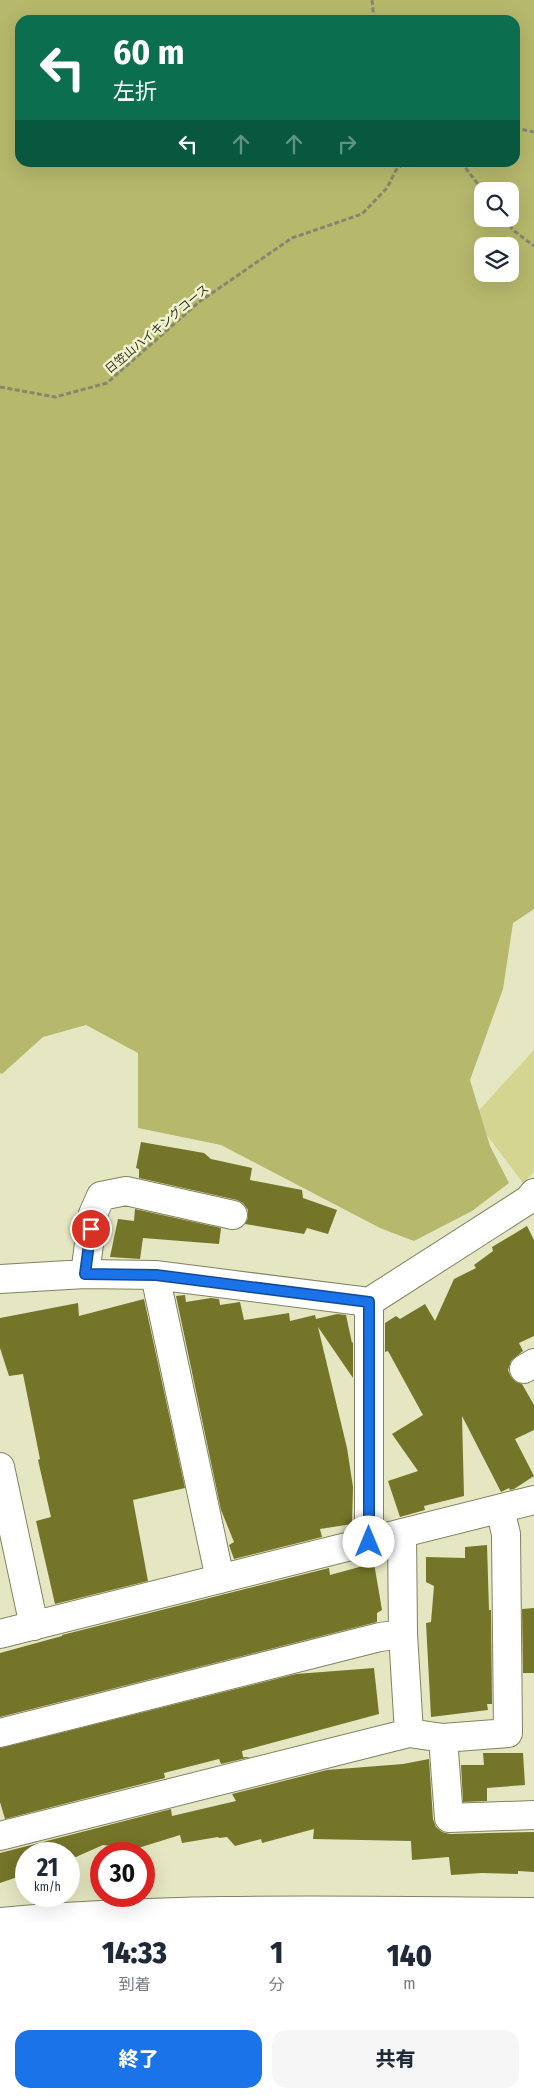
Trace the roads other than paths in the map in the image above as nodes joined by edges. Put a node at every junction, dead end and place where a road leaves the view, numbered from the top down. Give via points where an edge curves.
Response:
1 (532, 1201) edge
2 (233, 1214) dead end
3 (85, 1274) junction
4 (156, 1275) junction
5 (0, 1279) edge
6 (369, 1302) junction
7 (0, 1467) edge
8 (534, 1500) edge
9 (500, 1509) junction
10 (402, 1534) junction
11 (369, 1542) junction
12 (220, 1580) junction
13 (34, 1626) junction
14 (0, 1634) edge
15 (404, 1634) junction
16 (0, 1733) edge
17 (409, 1733) junction
18 (443, 1738) junction
19 (534, 1815) edge
20 (0, 1836) edge
21 (534, 1912) edge
22 (0, 1922) edge

1 - 6 street
2 - 3 street via 126,1191 101,1196 93,1214
3 - 4 street
3 - 5 street
4 - 6 street
4 - 12 street
6 - 11 street
7 - 13 street
8 - 9 street
9 - 10 street
9 - 18 street via 506,1534 508,1733
10 - 11 street
10 - 15 street
11 - 12 street
12 - 13 street
13 - 14 street
15 - 16 street via 380,1636
15 - 17 street
17 - 18 street
17 - 20 street
18 - 19 street via 449,1818
21 - 22 street via 264,1910

